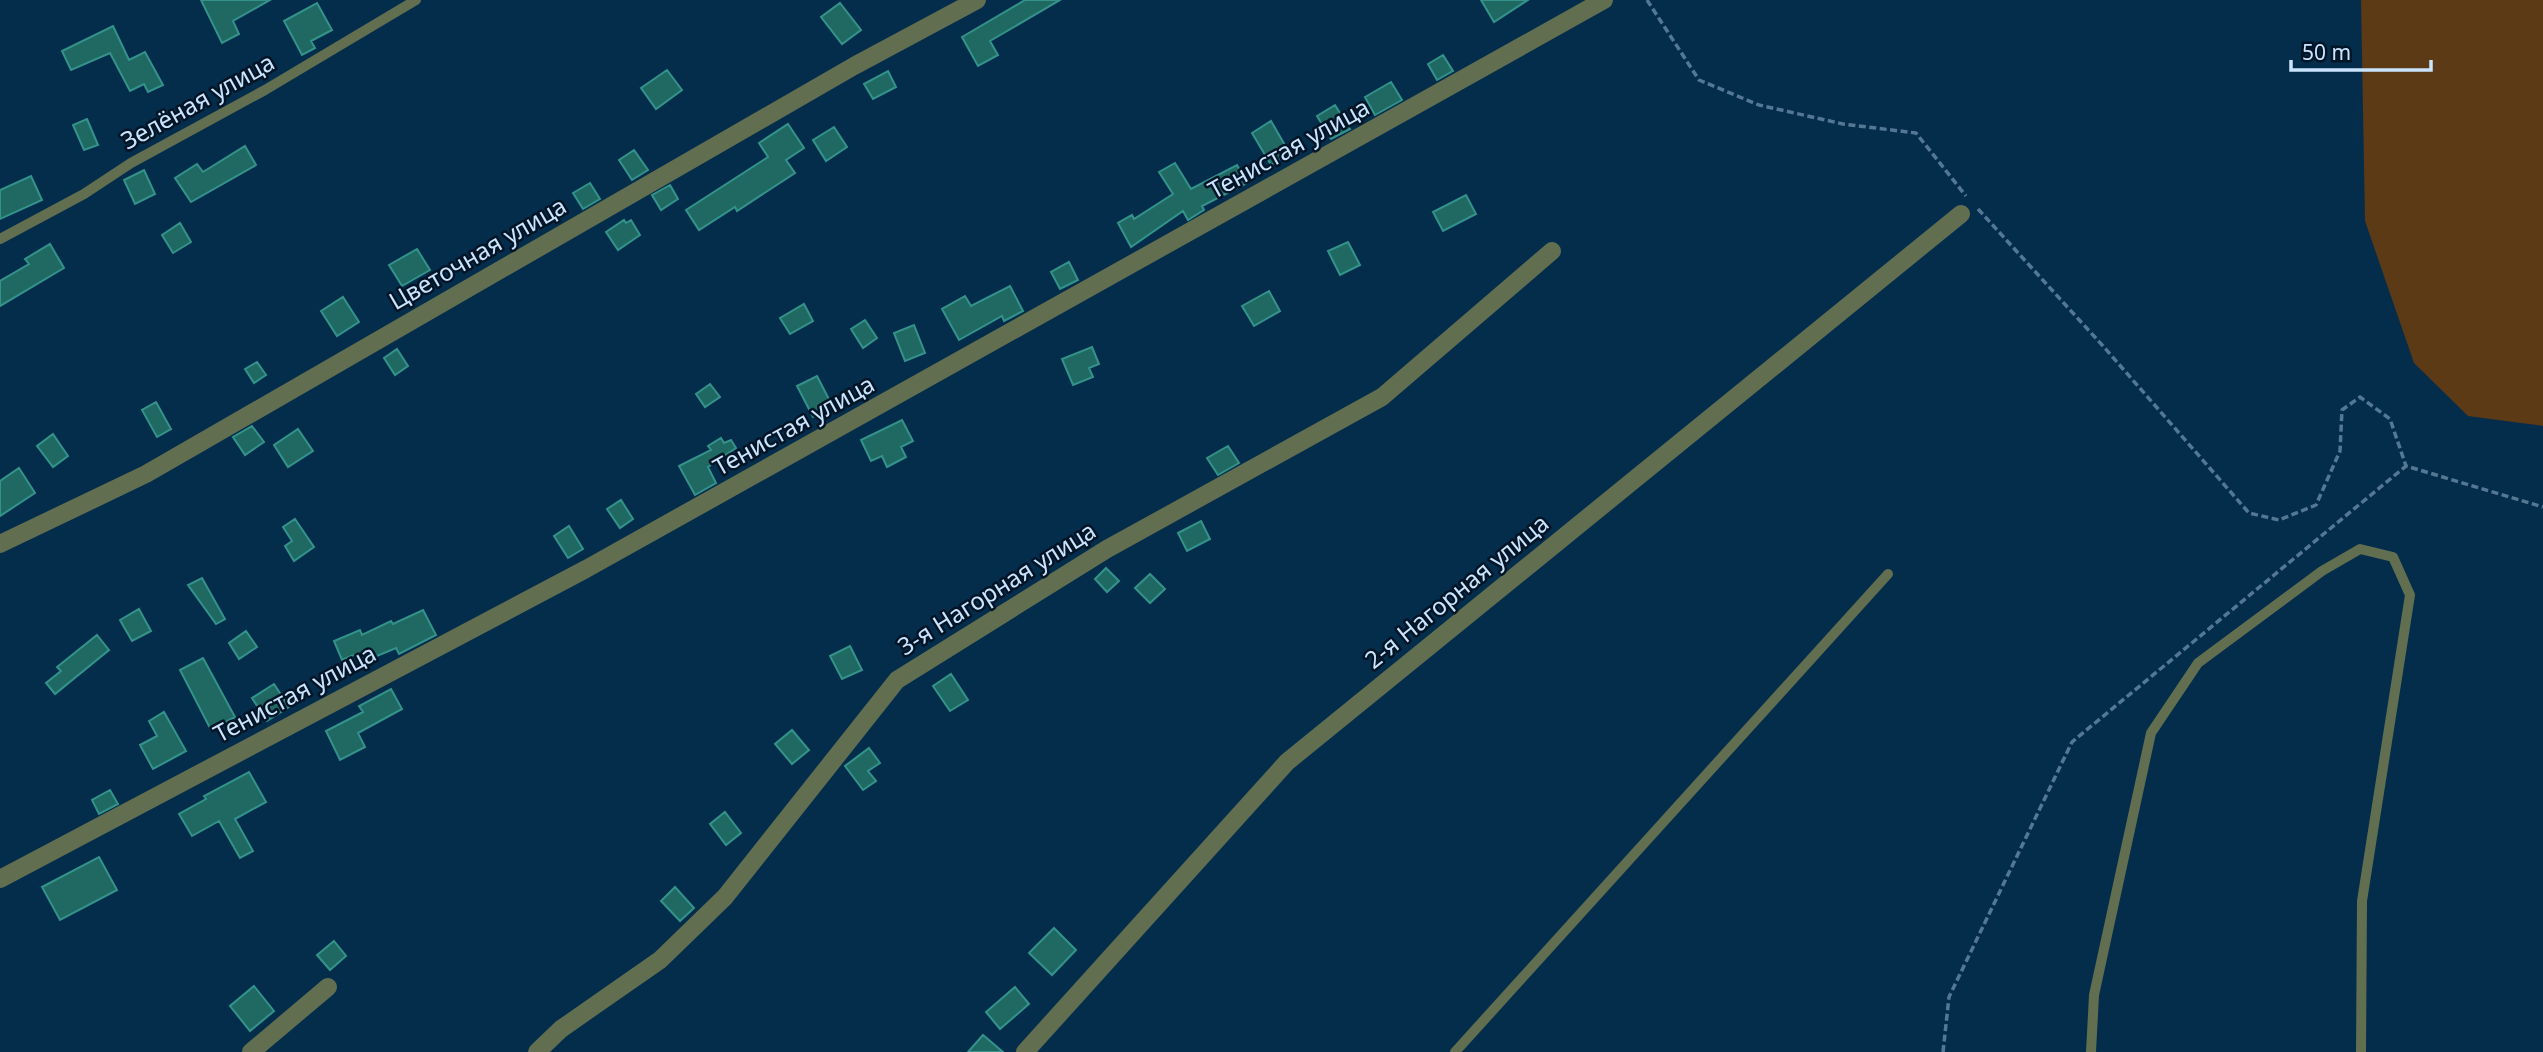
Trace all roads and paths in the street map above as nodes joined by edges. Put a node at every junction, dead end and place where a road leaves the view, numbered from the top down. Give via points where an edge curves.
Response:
1 (415, 0) edge
2 (977, 0) edge
3 (1604, 0) edge
4 (1647, 0) edge
5 (1961, 214) dead end
6 (0, 239) edge
7 (1552, 251) dead end
8 (2406, 466) dead end
9 (0, 544) edge
10 (1888, 574) dead end
11 (0, 879) edge
12 (328, 987) dead end
13 (251, 1052) edge
14 (537, 1052) edge
15 (1025, 1052) edge
16 (1455, 1052) edge
17 (2091, 1052) edge
18 (2361, 1052) edge

1 - 6 lane, Зелёная улица
2 - 9 street, Цветочная улица via 842,72 146,474
3 - 11 street, Тенистая улица via 586,569
4 - 8 path via 1699,80 1759,105 1843,124 1916,133 1953,182 2249,513 2279,520 2316,505 2340,451 2342,410 2360,397 2390,419
5 - 15 street, 2-я Нагорная улица via 1287,762
7 - 14 street, 3-я Нагорная улица via 1382,397 1107,550 897,680 725,897 660,961
10 - 16 lane
12 - 13 street
17 - 18 lane via 2094,995 2151,733 2198,663 2322,571 2360,549 2393,557 2410,595 2362,901

